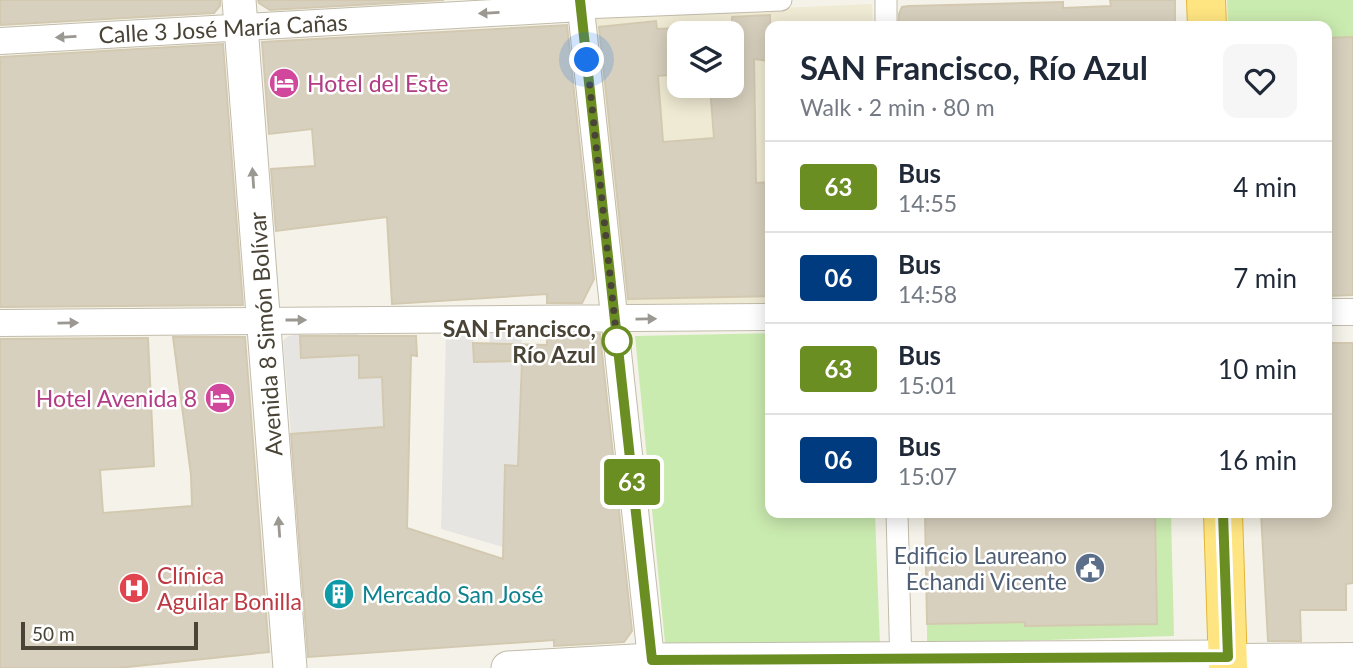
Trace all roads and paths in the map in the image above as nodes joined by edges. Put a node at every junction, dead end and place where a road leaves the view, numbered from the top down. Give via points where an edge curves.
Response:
1 (781, 0) edge
2 (886, 0) edge
3 (1206, 0) edge
4 (581, 4) edge
5 (240, 13) edge
6 (886, 21) edge
7 (1207, 21) edge
8 (0, 41) edge
9 (1332, 312) edge
10 (1353, 312) edge
11 (765, 317) edge
12 (614, 319) junction
13 (263, 320) junction
14 (0, 323) edge
15 (897, 518) edge
16 (1223, 518) edge
17 (1353, 656) edge
18 (1228, 662) edge
19 (652, 664) edge
20 (900, 664) edge
21 (290, 668) edge
22 (508, 668) edge

1 - 4 street, Calle 3 José María Cañas
2 - 6 street
3 - 7 highway
4 -> 5 street, Calle 3 José María Cañas
4 - 12 street
5 -> 8 street, Calle 3 José María Cañas
13 -> 5 street, Avenida 8 Simón Bolívar
9 - 10 street
12 -> 11 street
13 -> 12 street
12 - 19 street
14 -> 13 street
21 -> 13 street, Avenida 8 Simón Bolívar
15 - 20 street
16 - 18 highway
17 - 18 street
18 - 20 street
19 - 20 street
19 - 22 street

